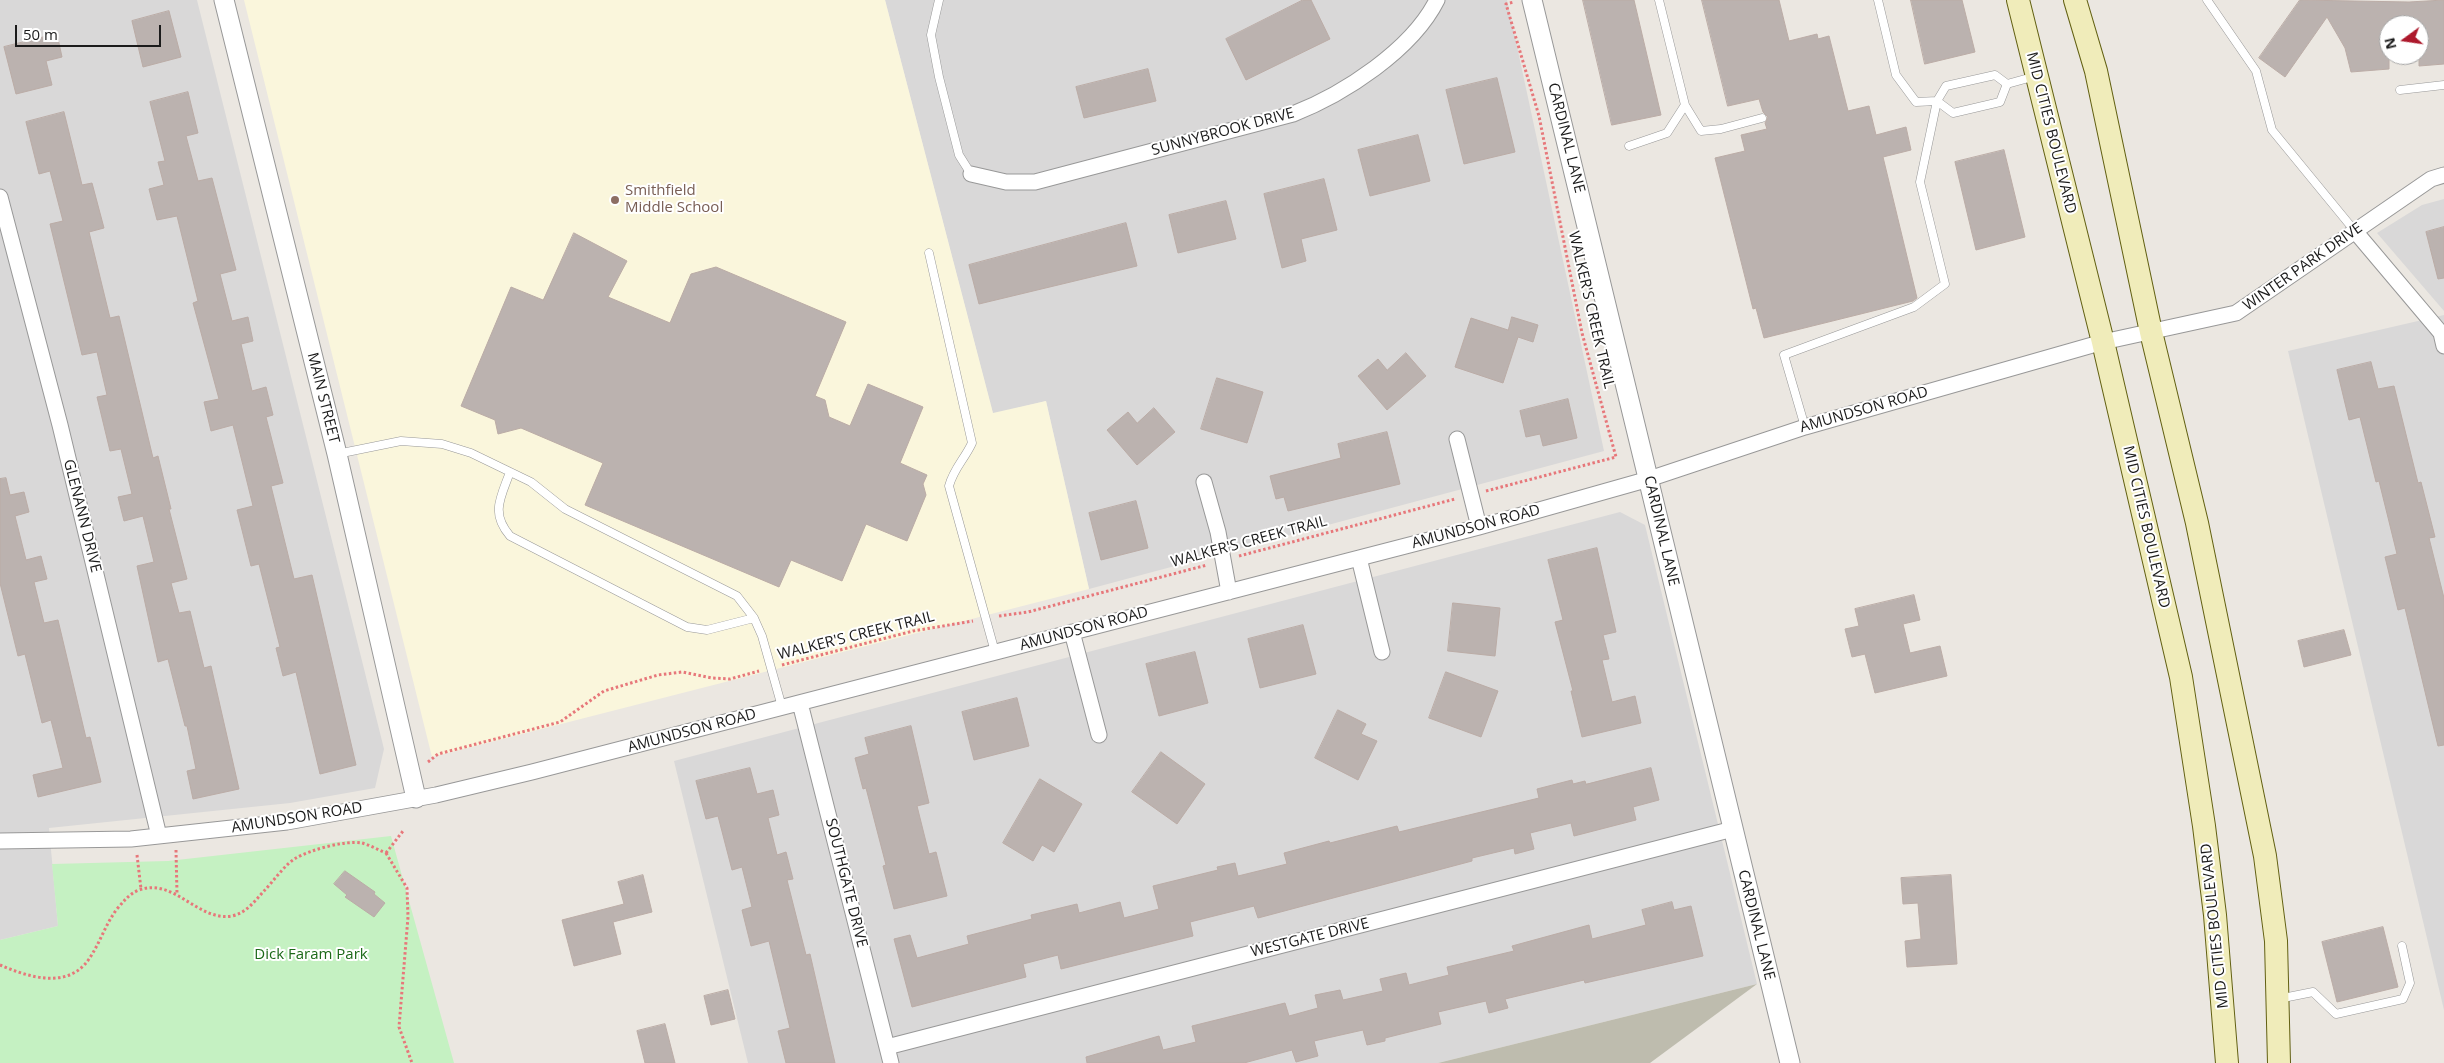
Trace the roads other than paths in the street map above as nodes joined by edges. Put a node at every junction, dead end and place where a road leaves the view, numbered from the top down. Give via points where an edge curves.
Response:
1 (224, 0) edge
2 (939, 0) edge
3 (1437, 0) edge
4 (1532, 0) edge
5 (1659, 0) edge
6 (1878, 0) edge
7 (2018, 0) edge
8 (2075, 0) edge
9 (2207, 0) edge
10 (2038, 75) junction
11 (2007, 84) junction
12 (2444, 86) edge
13 (2400, 90) dead end
14 (1937, 101) junction
15 (1684, 105) junction
16 (1762, 118) dead end
17 (1629, 146) dead end
18 (971, 174) joint
19 (2444, 175) edge
20 (0, 196) edge
21 (2354, 230) junction
22 (929, 254) dead end
23 (2151, 332) junction
24 (2443, 337) edge
25 (2103, 342) junction
26 (1805, 427) junction
27 (1457, 439) dead end
28 (337, 454) junction
29 (510, 472) junction
30 (1649, 479) junction
31 (1204, 482) dead end
32 (1479, 527) junction
33 (1359, 558) junction
34 (1229, 592) junction
35 (754, 618) junction
36 (1072, 632) junction
37 (995, 652) junction
38 (1382, 652) dead end
39 (800, 703) junction
40 (782, 707) junction
41 (1099, 735) dead end
42 (416, 798) junction
43 (1733, 829) junction
44 (159, 836) junction
45 (0, 841) edge
46 (2402, 946) dead end
47 (2276, 999) junction
48 (887, 1046) junction
49 (891, 1063) edge
50 (1790, 1063) edge
51 (2227, 1063) edge
52 (2279, 1063) edge

1 - 28 street, MAIN STREET
2 - 18 lane via 930,35 959,155
3 - 18 street, SUNNYBROOK DRIVE via 1412,38 1348,87 1293,114 1035,182 1006,182
4 - 30 street, CARDINAL LANE
5 - 15 lane
6 - 14 lane via 1896,75 1916,102
7 - 10 main road, MID CITIES BOULEVARD
8 - 23 main road via 2096,71
9 - 21 lane via 2256,71 2272,130
10 - 11 lane
10 - 25 main road, MID CITIES BOULEVARD
11 - 14 lane via 1995,75 1946,86
11 - 14 lane via 2000,102 1953,113
12 - 13 lane
14 - 26 lane via 1920,182 1945,284 1914,307 1784,355
15 - 16 lane via 1701,131
15 - 17 lane via 1667,133
19 - 21 street, WINTER PARK DRIVE via 2431,179
20 - 44 street, GLENANN DRIVE via 60,425
21 - 23 street, WINTER PARK DRIVE via 2236,314
21 - 24 street
22 - 37 lane via 972,443 966,457 953,471 949,486
23 - 25 street, AMUNDSON ROAD
23 - 47 main road via 2197,523 2263,847 2276,942
25 - 26 street, AMUNDSON ROAD
25 - 51 main road, MID CITIES BOULEVARD via 2181,677 2214,905
26 - 30 street, AMUNDSON ROAD
27 - 32 street
28 - 29 lane via 401,442 442,444 472,453
28 - 42 street, MAIN STREET
29 - 35 lane via 531,482 566,508 737,596
29 - 35 lane via 497,509 502,526 510,536 687,627 707,630
30 - 32 street, AMUNDSON ROAD
30 - 43 street, CARDINAL LANE
31 - 34 street via 1218,532
32 - 33 street, AMUNDSON ROAD
33 - 34 street, AMUNDSON ROAD
33 - 38 street
34 - 36 street, AMUNDSON ROAD
35 - 40 lane
36 - 37 street, AMUNDSON ROAD
36 - 41 street
37 - 39 street, AMUNDSON ROAD
39 - 40 street, AMUNDSON ROAD
39 - 48 street, SOUTHGATE DRIVE
40 - 42 street, AMUNDSON ROAD via 532,772
42 - 44 street, AMUNDSON ROAD via 287,822
43 - 48 street, WESTGATE DRIVE
43 - 50 street, CARDINAL LANE
44 - 45 street, AMUNDSON ROAD
46 - 47 lane via 2410,983 2403,999 2336,1014 2314,992
47 - 52 main road
48 - 49 street, SOUTHGATE DRIVE

